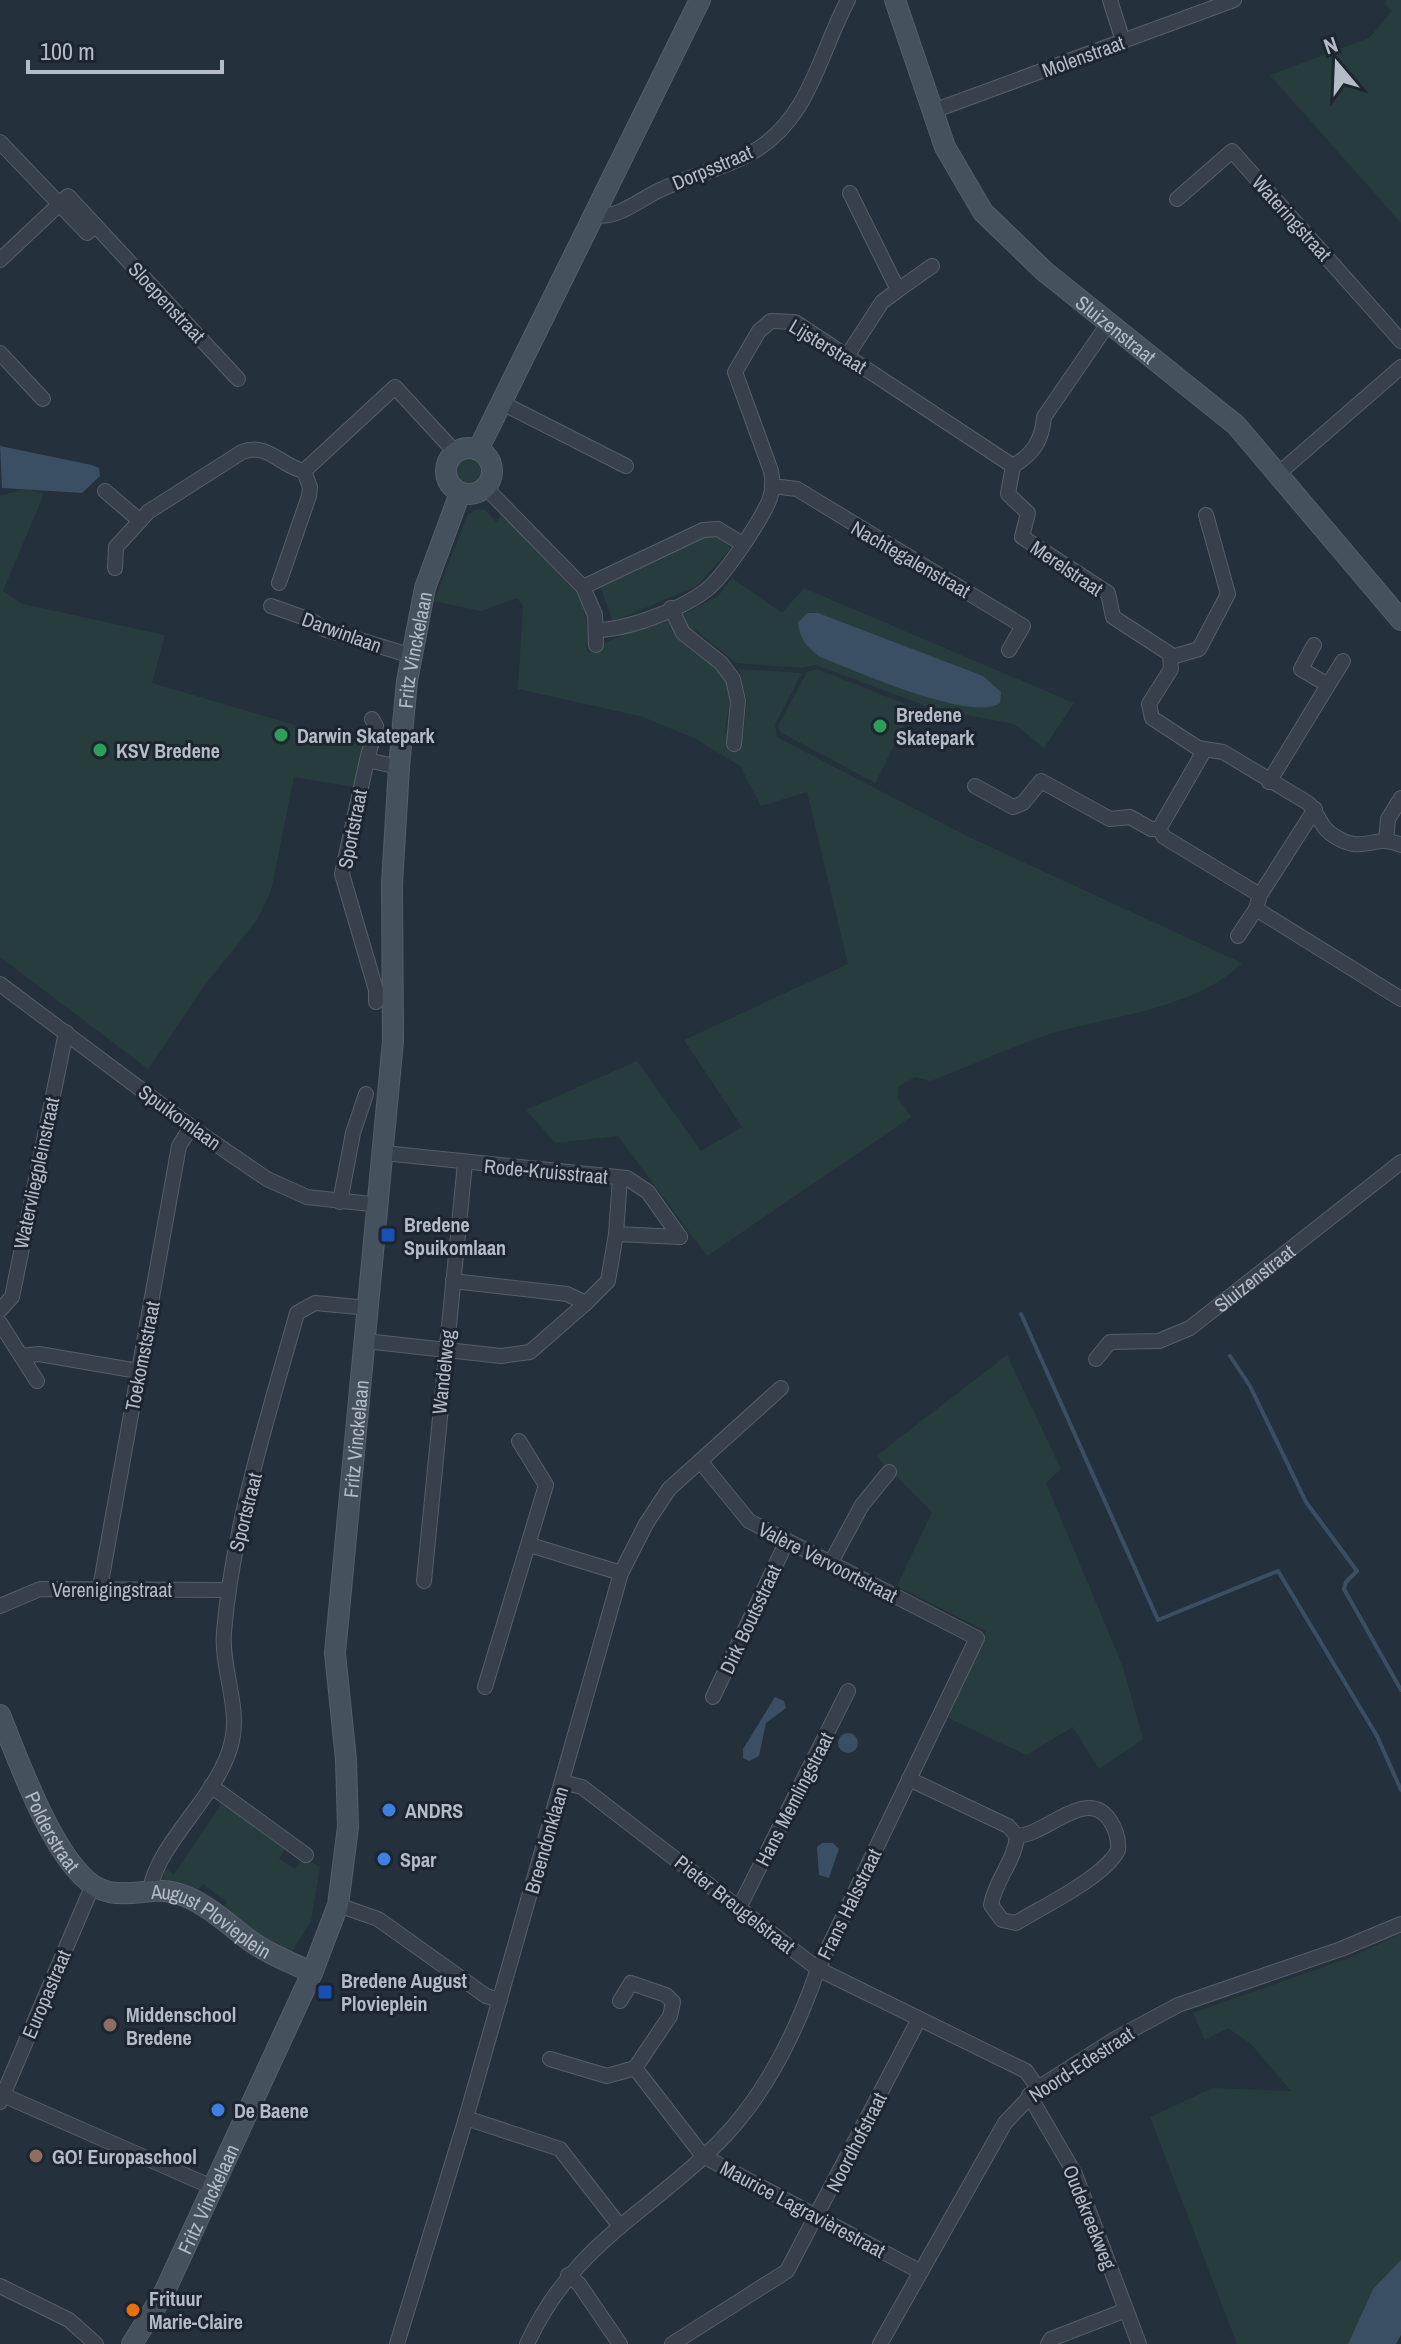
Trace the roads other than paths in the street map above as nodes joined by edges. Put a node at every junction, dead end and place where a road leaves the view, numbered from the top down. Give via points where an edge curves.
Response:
1 (700, 0) edge
2 (848, 0) edge
3 (895, 0) edge
4 (1110, 0) edge
5 (1234, 0) edge
6 (1123, 41) junction
7 (933, 111) junction
8 (0, 142) edge
9 (850, 193) dead end
10 (1177, 199) dead end
11 (59, 203) junction
12 (593, 215) junction
13 (0, 260) edge
14 (932, 266) dead end
15 (898, 290) junction
16 (1110, 321) junction
17 (1401, 341) edge
18 (0, 353) edge
19 (847, 356) junction
20 (1401, 367) edge
21 (238, 379) dead end
22 (43, 399) dead end
23 (500, 402) junction
24 (478, 450) junction
25 (455, 452) junction
26 (626, 466) dead end
27 (1013, 466) junction
28 (304, 471) junction
29 (1278, 474) junction
30 (772, 486) junction
31 (486, 488) junction
32 (105, 491) dead end
33 (460, 493) junction
34 (1206, 515) dead end
35 (140, 521) junction
36 (741, 543) junction
37 (115, 568) dead end
38 (279, 583) dead end
39 (583, 587) junction
40 (271, 606) dead end
41 (671, 608) junction
42 (1401, 620) edge
43 (1314, 645) dead end
44 (1009, 650) dead end
45 (412, 656) junction
46 (1172, 657) junction
47 (1343, 661) dead end
48 (1328, 685) junction
49 (372, 719) dead end
50 (734, 744) dead end
51 (1204, 751) junction
52 (367, 760) junction
53 (399, 767) junction
54 (1269, 782) junction
55 (975, 786) dead end
56 (1401, 798) edge
57 (1315, 809) junction
58 (1159, 829) junction
59 (1386, 841) junction
60 (1401, 845) edge
61 (1258, 902) junction
62 (1238, 936) dead end
63 (0, 984) edge
64 (382, 994) junction
65 (1401, 999) edge
66 (66, 1032) junction
67 (366, 1094) dead end
68 (191, 1127) junction
69 (384, 1153) junction
70 (1401, 1162) edge
71 (465, 1163) junction
72 (620, 1178) junction
73 (340, 1202) junction
74 (380, 1205) junction
75 (616, 1234) junction
76 (453, 1281) junction
77 (586, 1303) junction
78 (369, 1308) junction
79 (0, 1310) edge
80 (0, 1323) edge
81 (365, 1341) junction
82 (446, 1350) junction
83 (21, 1356) junction
84 (1096, 1359) dead end
85 (138, 1371) junction
86 (37, 1381) dead end
87 (781, 1388) dead end
88 (519, 1441) dead end
89 (700, 1461) junction
90 (889, 1472) dead end
91 (787, 1541) junction
92 (530, 1545) junction
93 (830, 1564) junction
94 (621, 1573) junction
95 (424, 1581) dead end
96 (100, 1588) junction
97 (228, 1590) junction
98 (0, 1606) edge
99 (977, 1638) joint
100 (485, 1687) dead end
101 (848, 1691) dead end
102 (713, 1697) dead end
103 (0, 1715) edge
104 (909, 1779) junction
105 (562, 1782) junction
106 (211, 1786) junction
107 (1017, 1836) junction
108 (306, 1855) dead end
109 (92, 1887) junction
110 (150, 1889) junction
111 (338, 1905) junction
112 (740, 1906) junction
113 (1401, 1924) edge
114 (818, 1969) junction
115 (312, 1973) junction
116 (500, 2000) junction
117 (620, 2001) dead end
118 (919, 2019) junction
119 (550, 2059) dead end
120 (635, 2068) junction
121 (1034, 2092) junction
122 (1, 2098) edge
123 (466, 2118) junction
124 (703, 2156) junction
125 (212, 2187) junction
126 (818, 2215) junction
127 (619, 2225) junction
128 (921, 2272) junction
129 (568, 2275) junction
130 (0, 2286) edge
131 (1126, 2310) junction
132 (96, 2344) edge
133 (132, 2344) edge
134 (397, 2344) edge
135 (527, 2344) edge
136 (620, 2344) edge
137 (672, 2344) edge
138 (880, 2344) edge
139 (1048, 2344) edge
140 (1139, 2344) edge

1 - 12 street
2 - 12 street, Dorpsstraat via 812,84 768,140 615,214
3 - 7 street, Sluizenstraat
4 - 6 street
5 - 6 street, Molenstraat
6 - 7 street, Molenstraat
7 - 16 street, Sluizenstraat via 948,155 983,212 1044,271
8 - 11 street, Sloepenstraat
9 - 15 street
10 - 17 street, Wateringstraat via 1232,151
11 - 13 street
11 - 21 street, Sloepenstraat via 68,196
12 - 23 street
14 - 15 street
15 - 19 street via 882,302
16 - 27 street via 1044,417 1043,434 1030,455
16 - 29 street, Sluizenstraat via 1217,408
18 - 22 street
19 - 27 street, Lijsterstraat
19 - 30 street, Lijsterstraat via 795,322 781,319 762,327 739,360 736,383 770,466
20 - 29 street
23 - 24 street
23 - 26 street
24 - 25 street
24 - 31 street via 492,467
25 - 28 street via 395,387
25 - 33 street via 446,474
27 - 46 street, Merelstraat via 1008,494 1028,513 1025,540 1108,593 1113,617
28 - 35 street via 254,447
28 - 38 street via 309,496
29 - 42 street, Sluizenstraat
30 - 36 street via 767,505
30 - 44 street, Nachtegalenstraat via 797,489 1023,626
31 - 33 street
31 - 39 street
32 - 35 street
33 - 45 street, Fritz Vinckelaan via 425,588
34 - 46 street via 1233,586 1199,649
35 - 37 street via 116,547
36 - 39 street via 718,529 703,530
36 - 41 street via 711,586
39 - 41 street via 592,605 596,638
40 - 45 street, Darwinlaan
41 - 50 street via 683,633 733,679 738,701
43 - 48 street via 1301,669
45 - 53 street, Fritz Vinckelaan
46 - 51 street via 1148,712
47 - 48 street
48 - 54 street
49 - 52 street, Sportstraat via 376,726
51 - 54 street via 1223,752
51 - 58 street
52 - 53 street
52 - 64 street, Sportstraat via 342,874
53 - 64 street, Fritz Vinckelaan
54 - 57 street
55 - 58 street via 1013,807 1041,781 1048,782 1110,819 1130,817
56 - 59 street via 1388,819
57 - 59 street via 1324,828 1350,845
57 - 61 street
58 - 61 street
59 - 60 street
61 - 62 street
61 - 65 street
63 - 66 street, Spuikomlaan
64 - 69 street, Fritz Vinckelaan
66 - 68 street, Spuikomlaan
66 - 79 street, Watervliegpleinstraat via 12,1297
67 - 73 street
68 - 73 street, Spuikomlaan via 267,1179 307,1197
68 - 85 street, Toekomststraat via 179,1146
69 - 71 street, Rode-Kruisstraat
69 - 74 street, Fritz Vinckelaan
70 - 84 street, Sluizenstraat via 1190,1328 1159,1341 1110,1342
71 - 72 street, Rode-Kruisstraat
71 - 76 street, Wandelweg
72 - 75 street
72 - 75 street, Rode-Kruisstraat via 633,1180 648,1192 680,1237
73 - 74 street, Spuikomlaan
74 - 78 street, Fritz Vinckelaan
75 - 77 street via 608,1281
76 - 77 street via 567,1294
76 - 82 street, Wandelweg
77 - 82 street via 530,1352 501,1356
78 - 81 street, Fritz Vinckelaan
78 - 97 street, Sportstraat via 315,1303 297,1313
80 - 83 street
81 - 82 street
81 - 111 street, Fritz Vinckelaan via 335,1653 348,1796
82 - 95 street, Wandelweg
83 - 85 street via 39,1354
83 - 86 street
85 - 96 street, Toekomststraat
87 - 89 street, Breendonklaan
88 - 92 street via 546,1485
89 - 91 street, Valère Vervoortstraat via 749,1521
89 - 94 street, Breendonklaan via 669,1489
90 - 93 street via 862,1505
91 - 93 street, Valère Vervoortstraat
91 - 102 street, Dirk Boutsstraat
92 - 94 street
92 - 100 street
93 - 99 street, Valère Vervoortstraat
94 - 105 street, Breendonklaan
96 - 97 street, Verenigingstraat
96 - 98 street, Verenigingstraat via 40,1589
97 - 106 street, Sportstraat via 223,1642 232,1740
99 - 104 street, Frans Halsstraat
101 - 112 street, Hans Memlingstraat
103 - 109 street, Polderstraat via 47,1823
104 - 107 street via 1008,1826
104 - 114 street, Frans Halsstraat
105 - 112 street, Pieter Breugelstraat via 582,1787
105 - 116 street, Breendonklaan
106 - 108 street
106 - 110 street, August Plovieplein
107 - 107 street via 991,1905 1002,1920 1016,1923 1096,1871 1118,1850 1116,1828 1106,1814 1091,1807 1032,1835
109 - 110 street, Polderstraat via 118,1893
109 - 122 street, Europastraat
110 - 115 street, August Plovieplein via 190,1898 256,1945
111 - 115 street, Fritz Vinckelaan
111 - 116 street via 378,1919 486,1996
112 - 114 street, Pieter Breugelstraat
113 - 121 street, Noord-Edestraat via 1178,2005
114 - 118 street, Pieter Breugelstraat
114 - 124 street, Frans Halsstraat via 800,2020 772,2071 740,2117
115 - 125 street, Fritz Vinckelaan
116 - 123 street, Breendonklaan
117 - 120 street via 631,1983 673,2002 670,2016
118 - 121 street, Pieter Breugelstraat via 1026,2071
118 - 126 street, Noordhofstraat
119 - 120 street via 607,2076
120 - 124 street
121 - 128 street, Noord-Edestraat via 1005,2123
121 - 131 street, Oudekreekweg via 1075,2174
122 - 125 street
123 - 127 street via 560,2149
123 - 134 street, Breendonklaan
124 - 126 street, Maurice Lagravièrestraat
124 - 127 street, Maurice Lagravièrestraat
125 - 133 street, Fritz Vinckelaan via 164,2293
126 - 128 street, Maurice Lagravièrestraat
126 - 137 street, Noordhofstraat via 787,2271
127 - 129 street, Maurice Lagravièrestraat
128 - 138 street, Noord-Edestraat
129 - 135 street, Maurice Lagravièrestraat
129 - 136 street
130 - 132 street via 69,2320
131 - 139 street
131 - 140 street, Oudekreekweg

